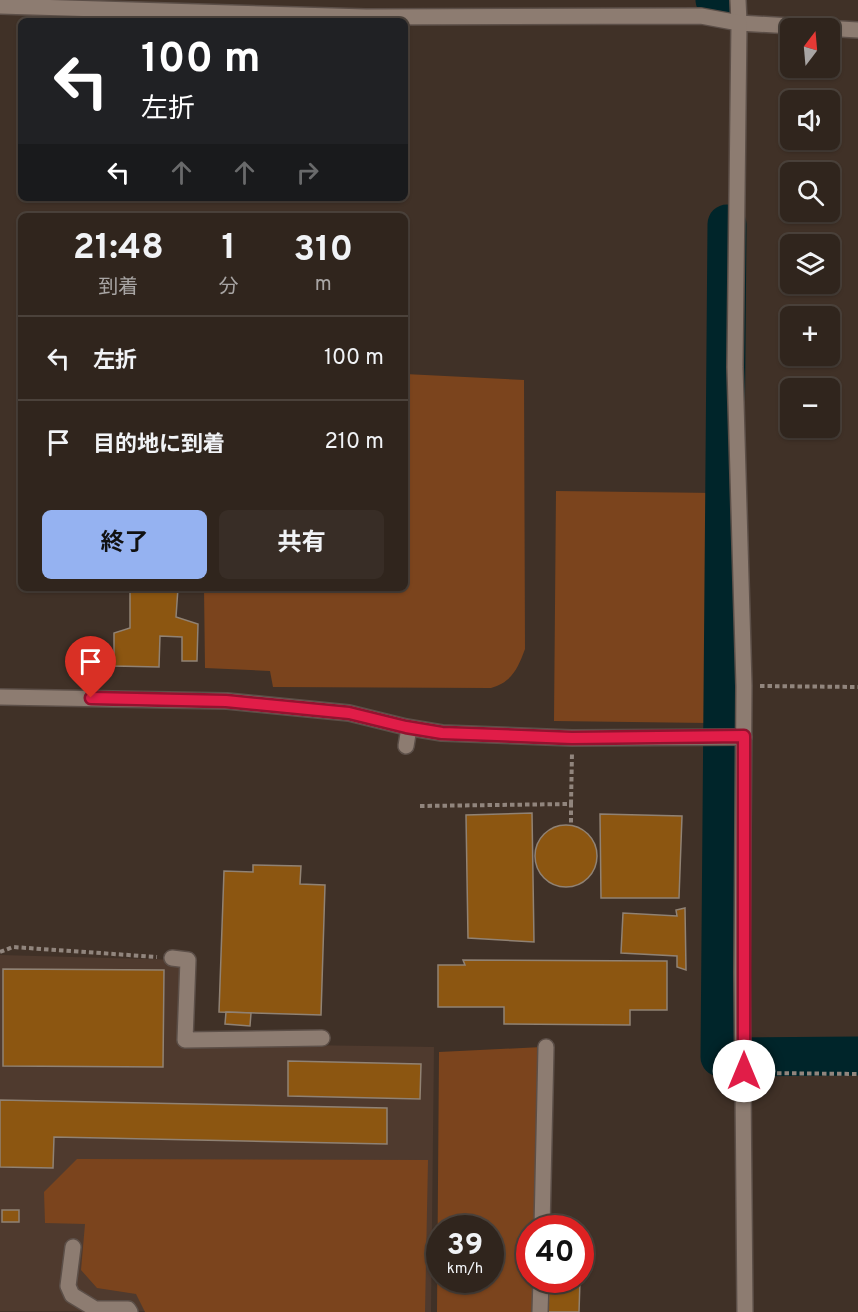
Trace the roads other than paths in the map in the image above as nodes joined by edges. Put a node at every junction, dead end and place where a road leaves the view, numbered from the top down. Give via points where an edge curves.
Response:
1 (701, 0) edge
2 (738, 0) edge
3 (0, 6) edge
4 (701, 16) junction
5 (739, 23) junction
6 (858, 30) edge
7 (0, 697) edge
8 (409, 728) junction
9 (739, 737) junction
10 (406, 746) dead end
11 (172, 958) road end
12 (322, 1038) dead end
13 (546, 1047) dead end
14 (542, 1215) edge
15 (73, 1247) dead end
16 (541, 1293) edge
17 (130, 1312) edge
18 (540, 1312) edge
19 (745, 1312) edge

1 - 4 street
2 - 5 street
3 - 4 street via 366,17
4 - 5 street
5 - 6 street
5 - 9 street via 735,367 744,686
7 - 8 street via 226,701 294,716 349,713
8 - 9 street via 572,738
8 - 10 street
9 - 19 street
11 - 12 street via 188,960 185,1040
13 - 14 street
15 - 17 street via 68,1286 72,1295 95,1309
16 - 18 street

